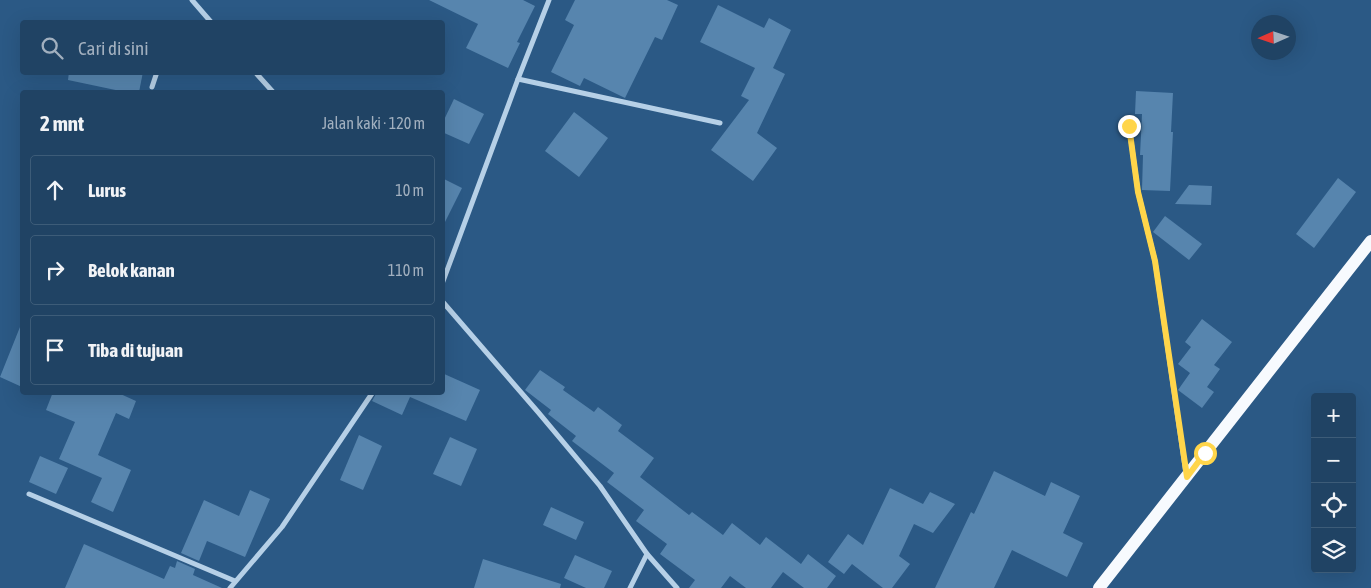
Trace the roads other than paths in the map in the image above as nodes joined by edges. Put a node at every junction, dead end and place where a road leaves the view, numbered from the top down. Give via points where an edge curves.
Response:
1 (192, 0) edge
2 (549, 0) edge
3 (210, 20) edge
4 (156, 75) edge
5 (258, 75) edge
6 (518, 79) junction
7 (152, 87) dead end
8 (270, 90) edge
9 (720, 123) dead end
10 (1129, 126) dead end
11 (1371, 242) edge
12 (445, 276) edge
13 (445, 304) edge
14 (371, 395) edge
15 (1187, 477) junction
16 (28, 494) dead end
17 (647, 554) junction
18 (235, 581) junction
19 (230, 588) edge
20 (630, 588) edge
21 (676, 588) edge
22 (1099, 588) edge

1 - 3 street
2 - 6 street
4 - 7 street
5 - 8 street
6 - 9 street
6 - 12 street
10 - 15 street via 1138,192 1155,261
11 - 15 main road
13 - 17 street via 600,486
14 - 18 street via 282,527
15 - 22 main road
16 - 18 street
17 - 20 street
17 - 21 street
18 - 19 street

